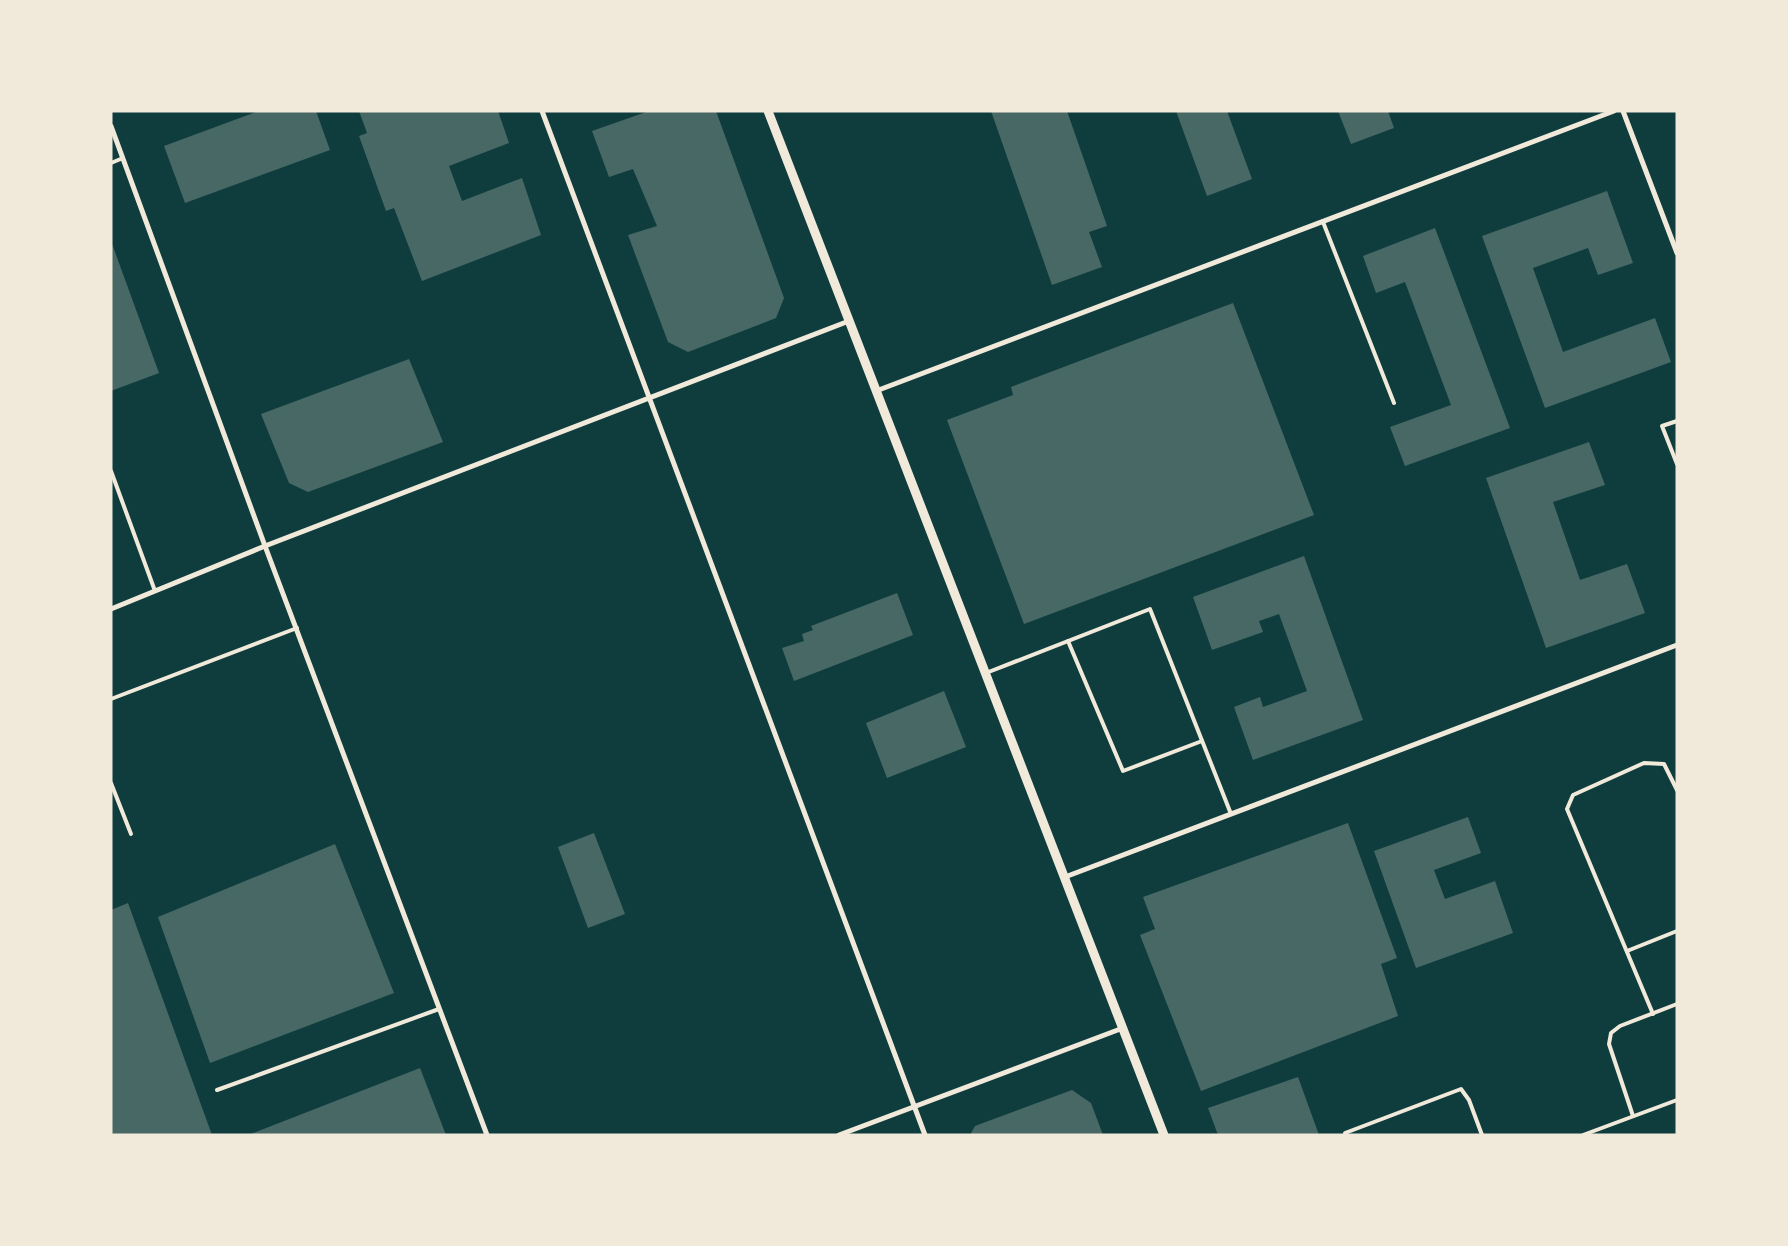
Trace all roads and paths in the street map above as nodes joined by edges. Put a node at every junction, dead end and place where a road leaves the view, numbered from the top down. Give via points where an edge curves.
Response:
1 (542, 111) edge
2 (768, 111) edge
3 (1614, 111) edge
4 (1623, 111) edge
5 (111, 126) edge
6 (123, 158) junction
7 (111, 163) edge
8 (1323, 222) junction
9 (1677, 253) edge
10 (849, 321) junction
11 (876, 391) junction
12 (649, 398) junction
13 (1394, 403) dead end
14 (1677, 421) edge
15 (1677, 464) edge
16 (111, 471) edge
17 (266, 546) junction
18 (155, 591) junction
19 (111, 609) edge
20 (296, 628) junction
21 (1068, 641) junction
22 (1677, 645) edge
23 (986, 673) junction
24 (111, 699) edge
25 (1202, 741) junction
26 (111, 783) edge
27 (1677, 790) edge
28 (1231, 814) junction
29 (131, 834) dead end
30 (1065, 877) junction
31 (1677, 931) edge
32 (1627, 951) junction
33 (1677, 1004) edge
34 (439, 1009) junction
35 (1653, 1014) junction
36 (1123, 1028) junction
37 (217, 1090) dead end
38 (1677, 1100) edge
39 (914, 1106) junction
40 (1633, 1116) junction
41 (1345, 1133) dead end
42 (486, 1135) edge
43 (839, 1135) edge
44 (925, 1135) edge
45 (1164, 1135) edge
46 (1482, 1135) edge
47 (1583, 1135) edge

1 - 12 street
2 - 10 street
3 - 8 street
4 - 9 street
5 - 6 street
6 - 7 lane
6 - 17 street
8 - 11 street
8 - 13 lane
10 - 11 street
10 - 12 street
11 - 23 street
12 - 17 street
12 - 39 street
14 - 15 lane via 1662,426
16 - 18 lane
17 - 18 street
17 - 20 street
18 - 19 street
20 - 24 lane
20 - 34 street
21 - 23 lane
21 - 25 lane via 1123,772
21 - 25 lane via 1150,609
22 - 28 street
23 - 30 street
25 - 28 lane
26 - 29 lane
27 - 32 lane via 1664,764 1644,763 1572,795 1567,809
28 - 30 street
30 - 36 street
31 - 32 lane
32 - 35 lane
33 - 35 lane
34 - 37 lane
34 - 42 street
35 - 40 lane via 1620,1026 1611,1033 1609,1044
36 - 39 street
36 - 45 street
38 - 40 lane
39 - 43 street
39 - 44 street
40 - 47 lane
41 - 46 lane via 1461,1089 1469,1100

